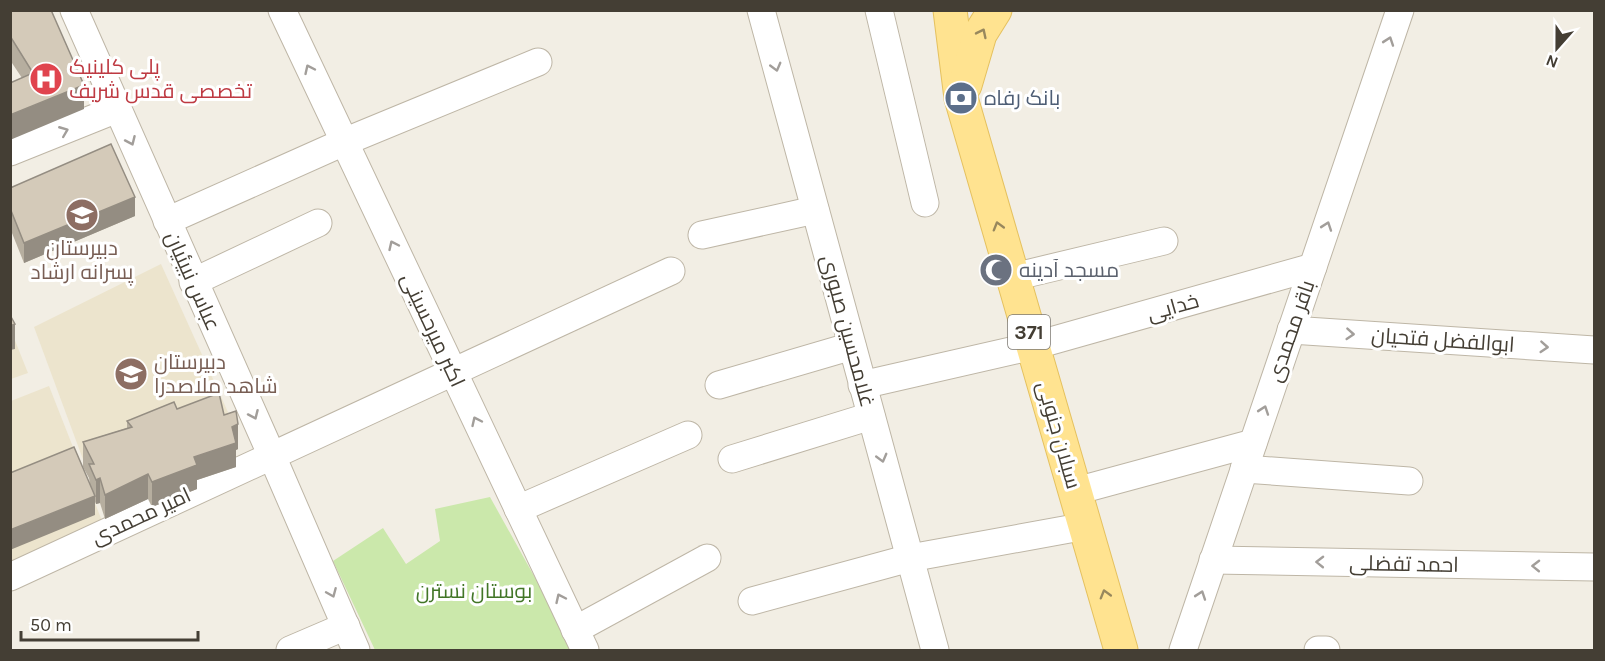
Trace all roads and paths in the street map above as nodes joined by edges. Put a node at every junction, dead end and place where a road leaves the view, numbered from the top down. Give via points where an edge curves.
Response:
1 (74, 10) edge
2 (282, 10) edge
3 (761, 10) edge
4 (879, 10) edge
5 (950, 10) edge
6 (995, 10) edge
7 (1400, 10) edge
8 (538, 62) dead end
9 (961, 98) junction
10 (117, 109) junction
11 (344, 142) junction
12 (10, 152) edge
13 (925, 203) dead end
14 (815, 210) junction
15 (167, 221) junction
16 (318, 223) dead end
17 (702, 235) dead end
18 (1164, 241) dead end
19 (1313, 267) junction
20 (671, 271) dead end
21 (1013, 278) junction
22 (194, 282) junction
23 (1292, 330) junction
24 (852, 346) junction
25 (1033, 346) junction
26 (1594, 350) edge
27 (453, 372) junction
28 (719, 385) dead end
29 (862, 385) junction
30 (871, 416) junction
31 (688, 435) dead end
32 (1253, 442) junction
33 (272, 456) junction
34 (732, 459) dead end
35 (1244, 469) junction
36 (1409, 481) dead end
37 (1076, 491) junction
38 (518, 509) junction
39 (1086, 526) junction
40 (707, 558) dead end
41 (909, 558) junction
42 (1213, 560) junction
43 (1594, 567) edge
44 (10, 577) edge
45 (752, 601) dead end
46 (346, 626) junction
47 (580, 640) edge
48 (1318, 650) edge
49 (290, 651) edge
50 (356, 651) edge
51 (935, 651) edge
52 (1121, 651) edge
53 (1183, 651) edge
54 (1326, 651) edge

1 - 10 street, عباس نبیئیان
11 -> 2 street, اکبر میرحسینی
3 -> 14 street, غلامحسین صبوری
4 - 13 street
5 - 9 main road, سبلان جنوبی / 371
9 -> 6 main road via 980,34
19 -> 7 street, باقر محمدی
8 - 11 street
21 -> 9 main road, سبلان جنوبی / 371
12 -> 10 street
10 -> 15 street, عباس نبیئیان
11 - 15 street
27 -> 11 street, اکبر میرحسینی
14 - 17 street
14 - 24 street, غلامحسین صبوری
15 - 22 street, عباس نبیئیان
16 - 22 street
18 - 21 street
19 - 23 street, باقر محمدی
19 - 25 street, خدایی
20 - 27 street, امیر محمدی
21 - 25 main road, سبلان جنوبی / 371
22 -> 33 street, عباس نبیئیان
23 -> 26 street, ابوالفضل فتحیان
32 -> 23 street, باقر محمدی
24 - 28 street
24 - 29 street, غلامحسین صبوری
25 - 29 street, خدایی
25 - 37 main road, سبلان جنوبی / 371
27 - 33 street, امیر محمدی
38 -> 27 street, اکبر میرحسینی
29 - 30 street, غلامحسین صبوری
30 - 34 street
30 -> 41 street, غلامحسین صبوری
31 - 38 street
32 - 35 street, باقر محمدی
32 - 37 street
33 - 44 street, امیر محمدی
33 -> 46 street, عباس نبیئیان
35 - 36 street
35 - 42 street, باقر محمدی
37 - 39 main road, سبلان جنوبی / 371
47 -> 38 street, اکبر میرحسینی
39 - 41 street
52 -> 39 main road, سبلان جنوبی / 371
40 - 47 street
41 - 45 street
41 - 51 street, غلامحسین صبوری
43 -> 42 street, احمد تفضلی
53 -> 42 street, باقر محمدی
46 - 49 street
46 - 50 street, عباس نبیئیان
48 - 54 street

